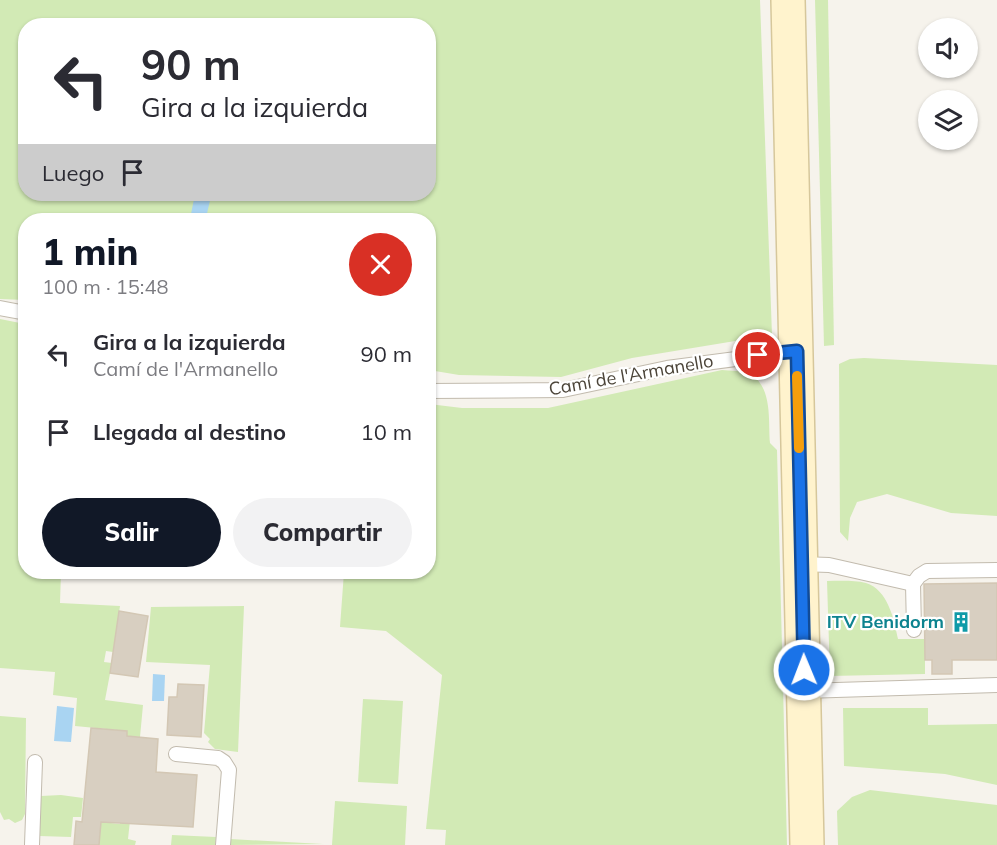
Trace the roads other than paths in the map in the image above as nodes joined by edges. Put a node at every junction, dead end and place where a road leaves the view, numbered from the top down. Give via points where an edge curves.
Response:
1 (788, 0) edge
2 (0, 308) edge
3 (18, 311) edge
4 (797, 351) junction
5 (436, 391) edge
6 (801, 564) junction
7 (997, 570) edge
8 (913, 584) junction
9 (914, 630) dead end
10 (997, 685) edge
11 (804, 691) junction
12 (176, 754) dead end
13 (35, 762) dead end
14 (32, 845) edge
15 (223, 845) edge
16 (807, 845) edge

1 - 4 main road
2 - 3 lane
4 - 5 lane, Camí de l'Armanello via 667,368 564,390
4 - 6 main road
6 - 8 lane via 829,565
6 - 11 main road
7 - 8 lane via 927,571
8 - 9 lane
10 - 11 lane
11 - 16 main road
12 - 15 lane via 218,758 229,770
13 - 14 lane

